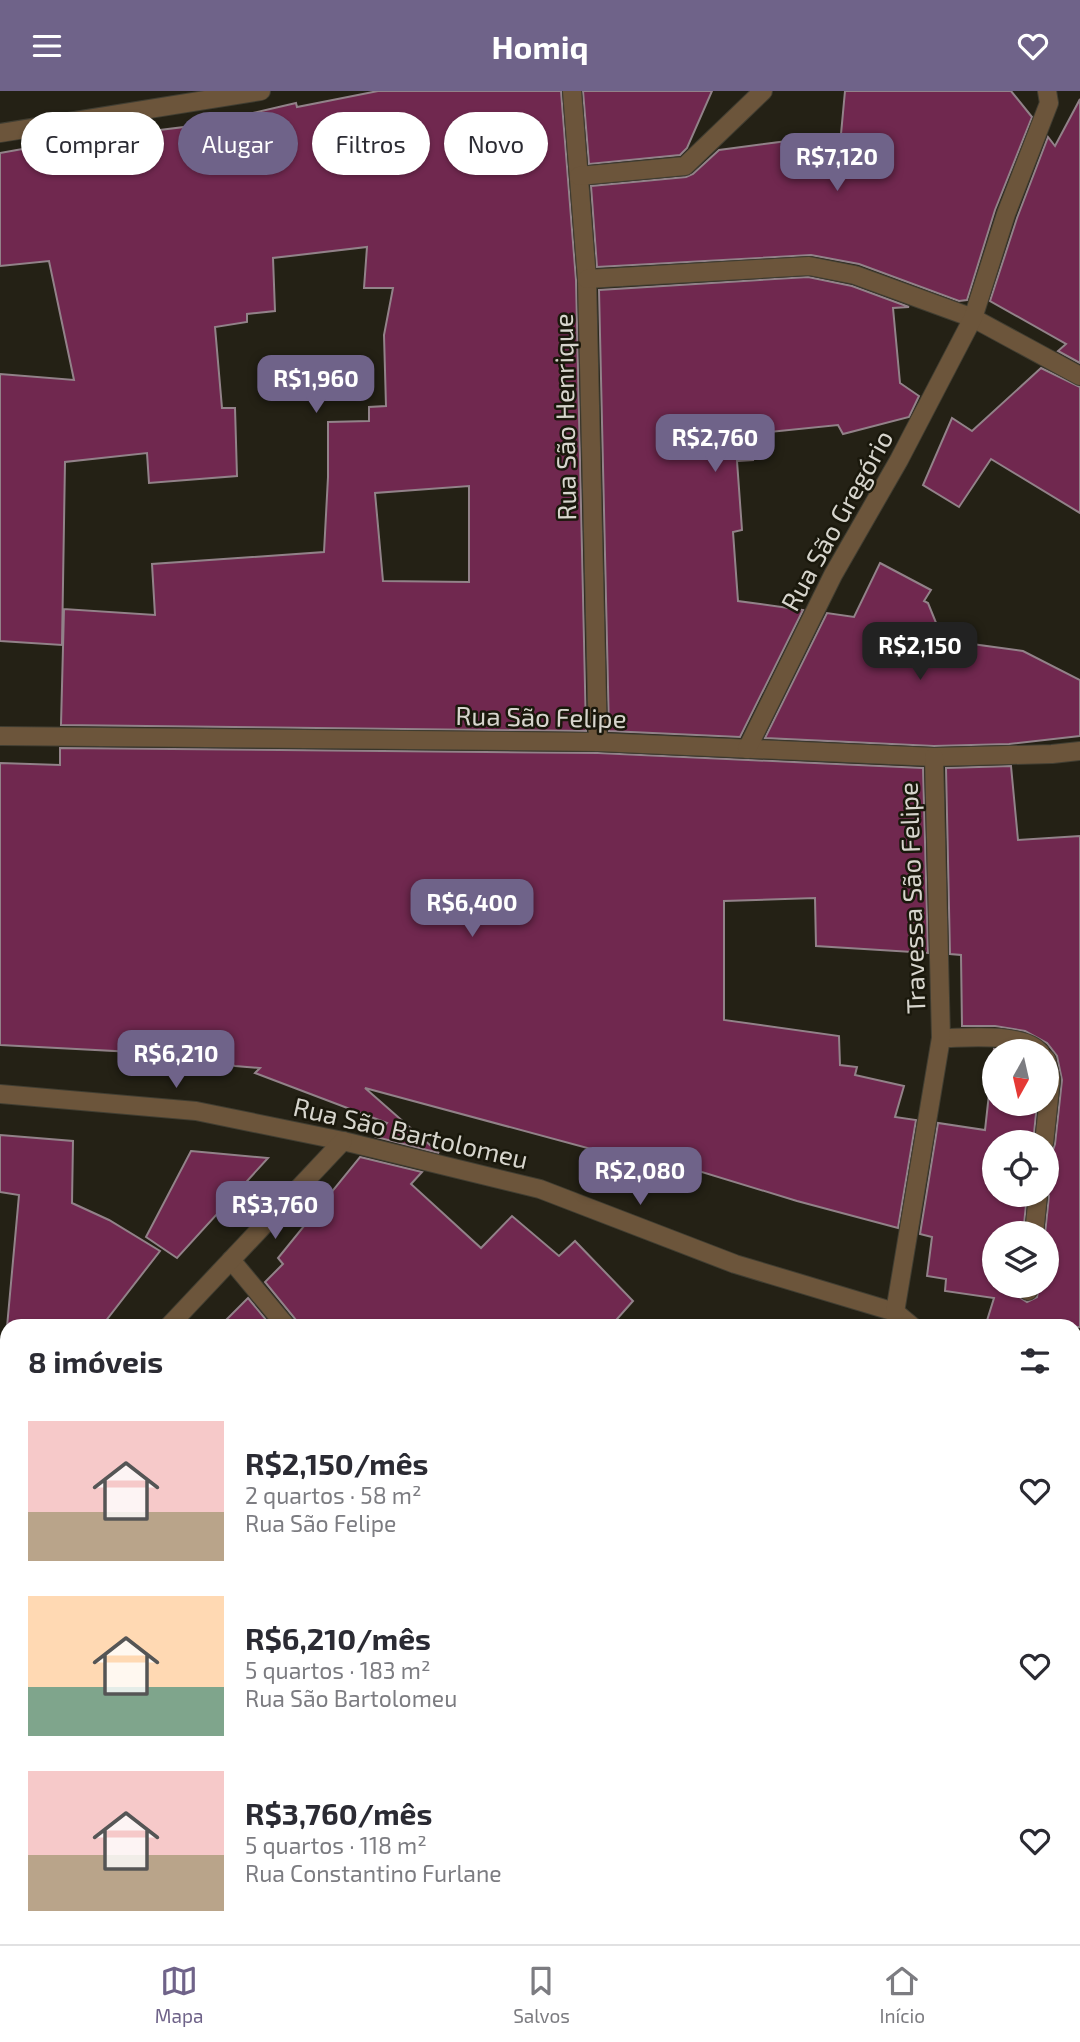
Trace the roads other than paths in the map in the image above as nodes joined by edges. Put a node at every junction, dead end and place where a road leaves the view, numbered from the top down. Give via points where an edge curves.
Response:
1 (261, 91) edge
2 (572, 91) edge
3 (762, 91) edge
4 (1047, 91) edge
5 (0, 133) edge
6 (579, 176) junction
7 (587, 279) junction
8 (973, 318) junction
9 (1080, 376) edge
10 (0, 736) edge
11 (598, 742) junction
12 (747, 749) junction
13 (1080, 751) edge
14 (934, 757) junction
15 (941, 1038) junction
16 (1015, 1039) edge
17 (0, 1094) edge
18 (344, 1141) junction
19 (232, 1259) junction
20 (895, 1313) junction
21 (175, 1319) edge
22 (281, 1319) edge
23 (903, 1319) edge

1 - 5 street
2 - 6 street, Rua São Henrique
3 - 6 street via 685,166
4 - 8 street, Rua São Gregório via 1049,103 1006,214
6 - 7 street, Rua São Henrique
7 - 8 street via 809,267 855,275
7 - 11 street, Rua São Henrique
8 - 9 street
8 - 12 street, Rua São Gregório via 833,575
10 - 11 street, Rua São Felipe
11 - 12 street, Rua São Felipe
12 - 14 street, Rua São Felipe
13 - 14 street, Rua São Felipe
14 - 15 street, Travessa São Felipe
15 - 16 street, Travessa São Felipe
15 - 20 street, Travessa São Felipe
17 - 18 street, Rua São Bartolomeu via 196,1111
18 - 19 street
18 - 20 street, Rua São Bartolomeu via 540,1189 735,1265
19 - 21 street
19 - 22 street
20 - 23 street, Rua São Bartolomeu

